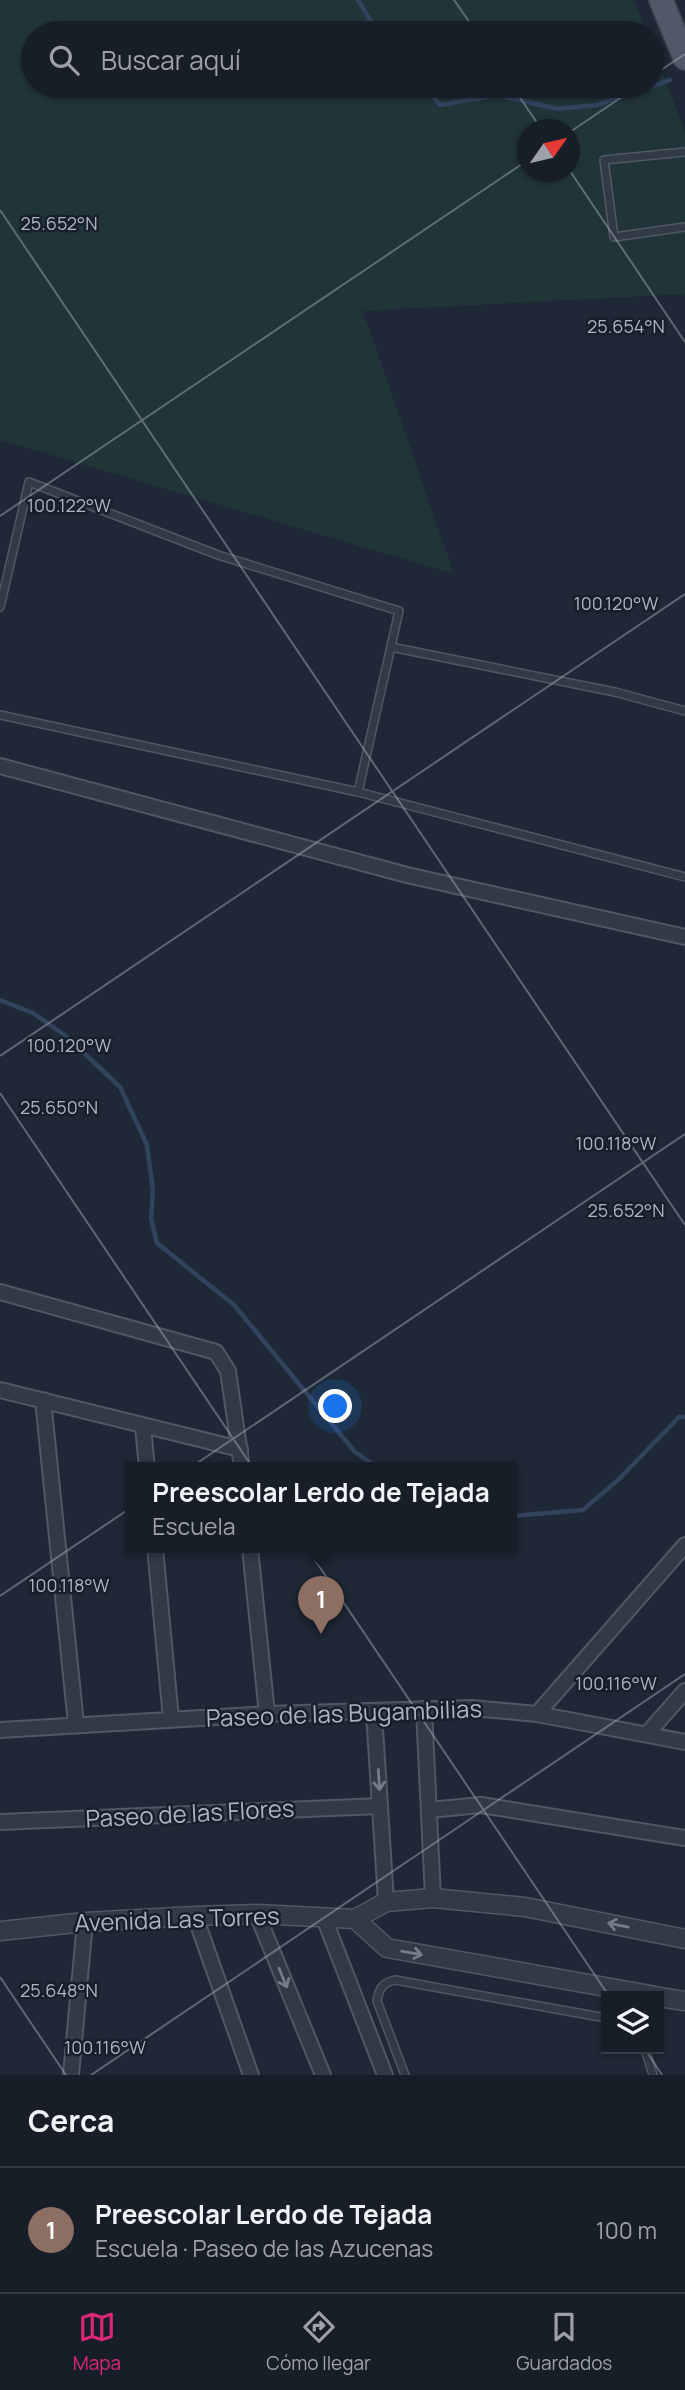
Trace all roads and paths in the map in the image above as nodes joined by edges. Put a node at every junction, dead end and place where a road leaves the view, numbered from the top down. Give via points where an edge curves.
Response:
1 (661, 0) edge
2 (685, 58) edge
3 (685, 152) edge
4 (685, 227) edge
5 (0, 607) edge
6 (391, 647) junction
7 (685, 711) edge
8 (0, 715) edge
9 (0, 766) edge
10 (359, 792) junction
11 (685, 877) edge
12 (685, 937) edge
13 (0, 1292) edge
14 (0, 1390) edge
15 (43, 1400) junction
16 (143, 1427) junction
17 (240, 1449) junction
18 (146, 1462) edge
19 (241, 1462) edge
20 (685, 1545) edge
21 (155, 1553) edge
22 (251, 1553) edge
23 (685, 1691) edge
24 (424, 1709) junction
25 (374, 1712) junction
26 (267, 1714) junction
27 (537, 1714) junction
28 (171, 1719) junction
29 (76, 1724) junction
30 (0, 1730) edge
31 (647, 1734) junction
32 (685, 1742) edge
33 (380, 1806) junction
34 (429, 1810) junction
35 (0, 1822) edge
36 (685, 1838) edge
37 (433, 1898) junction
38 (386, 1902) junction
39 (257, 1914) junction
40 (195, 1916) junction
41 (324, 1918) junction
42 (355, 1919) junction
43 (85, 1922) junction
44 (0, 1931) edge
45 (685, 1939) edge
46 (629, 1991) edge
47 (664, 1997) edge
48 (685, 2001) edge
49 (601, 2017) edge
50 (647, 2054) edge
51 (72, 2075) edge
52 (251, 2075) edge
53 (323, 2075) edge
54 (385, 2075) edge
55 (405, 2075) edge
56 (653, 2075) edge

1 - 2 main road
3 - 4 lane via 604,160 614,237
5 - 6 lane via 29,482 218,555 399,611
6 - 7 lane via 615,692
6 - 10 lane
8 - 10 lane
9 - 12 street via 407,875
10 - 11 lane
13 - 17 street via 210,1348 225,1364
14 - 15 street
15 - 16 street
15 - 29 street
16 - 17 street
16 - 18 street
17 - 19 street
20 - 27 street
21 - 28 street
22 - 26 street
23 - 31 street
24 - 25 street, Paseo de las Bugambilias
24 - 27 street, Paseo de las Bugambilias
24 - 34 street
25 - 26 street, Paseo de las Bugambilias
25 -> 33 street
26 - 28 street, Paseo de las Bugambilias
27 - 31 street, Paseo de las Bugambilias
28 - 29 street, Paseo de las Bugambilias
29 - 30 street, Paseo de las Bugambilias
31 - 32 street, Paseo de las Bugambilias
33 - 35 street, Paseo de las Flores
33 - 38 street
34 - 36 street via 481,1805
34 - 37 street
37 - 38 street
45 -> 37 street via 525,1907
38 - 42 street
39 - 40 street, Avenida Las Torres
39 - 41 street, Avenida Las Torres
39 -> 53 street
40 - 43 street, Avenida Las Torres
40 - 52 street
41 - 42 street, Avenida Las Torres
41 - 54 street
42 -> 46 street via 387,1948
43 - 44 street, Avenida Las Torres
43 - 51 street
47 - 48 street
49 - 55 lane via 388,1982 379,1990 377,2001
50 - 56 lane

